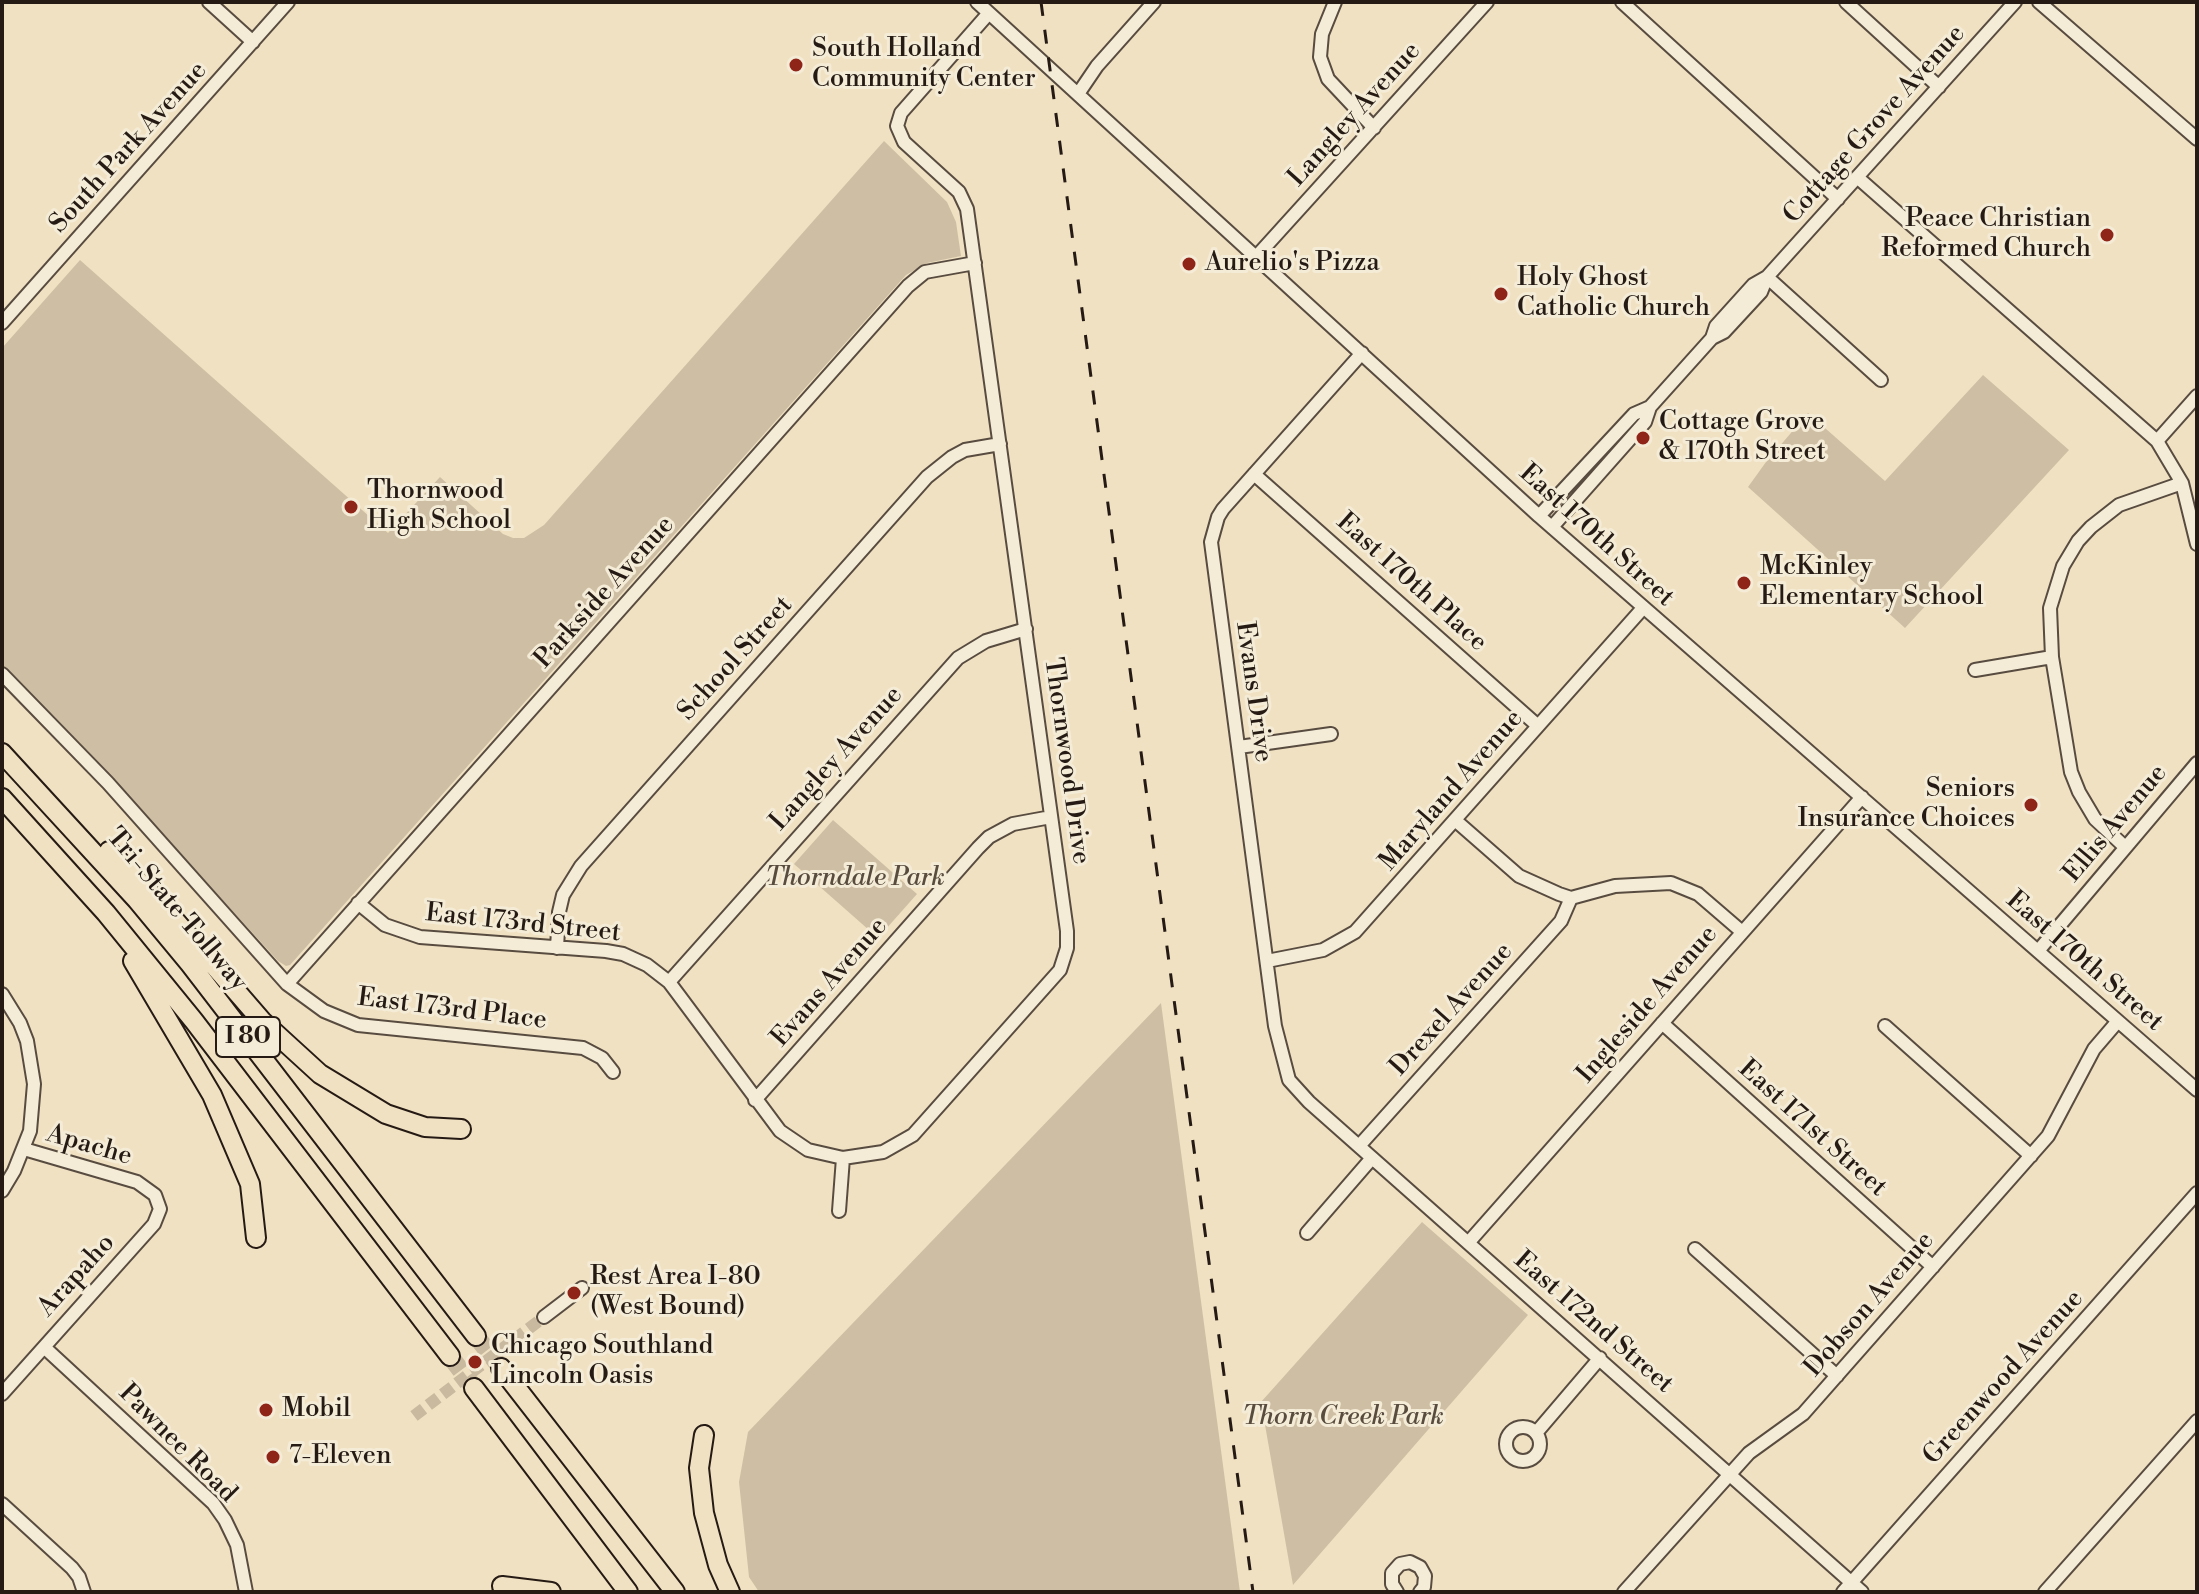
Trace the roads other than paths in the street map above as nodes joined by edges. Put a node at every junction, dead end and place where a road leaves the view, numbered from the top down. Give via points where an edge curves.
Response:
1 (209, 2) edge
2 (288, 2) edge
3 (977, 2) edge
4 (1154, 2) edge
5 (1335, 2) edge
6 (1487, 2) edge
7 (1622, 2) edge
8 (1846, 2) edge
9 (2015, 2) edge
10 (2039, 2) edge
11 (989, 13) junction
12 (253, 42) junction
13 (1939, 87) junction
14 (1078, 94) junction
15 (1374, 128) junction
16 (2197, 139) edge
17 (1857, 177) junction
18 (1838, 199) junction
19 (1256, 257) junction
20 (975, 263) junction
21 (1767, 277) junction
22 (2, 322) edge
23 (1362, 353) junction
24 (1881, 380) dead end
25 (2197, 396) edge
26 (1650, 407) junction
27 (2157, 441) junction
28 (1000, 444) junction
29 (1254, 474) junction
30 (2182, 483) junction
31 (1539, 516) junction
32 (1552, 527) junction
33 (2197, 544) edge
34 (1643, 608) junction
35 (1026, 629) junction
36 (2052, 657) junction
37 (1975, 670) dead end
38 (2, 674) edge
39 (1538, 726) junction
40 (1331, 734) dead end
41 (1239, 747) junction
42 (2, 753) edge
43 (2197, 763) edge
44 (43, 797) junction
45 (1862, 797) junction
46 (2, 798) edge
47 (1051, 817) junction
48 (1455, 820) junction
49 (2125, 847) junction
50 (1571, 898) junction
51 (358, 903) junction
52 (106, 913) junction
53 (1741, 931) junction
54 (557, 948) junction
55 (2038, 951) junction
56 (1267, 961) junction
57 (669, 982) junction
58 (287, 984) junction
59 (2, 994) edge
60 (2118, 1021) junction
61 (1662, 1023) junction
62 (1885, 1026) dead end
63 (613, 1072) dead end
64 (1294, 1087) joint
65 (2197, 1090) edge
66 (755, 1100) junction
67 (461, 1129) dead end
68 (1359, 1146) junction
69 (24, 1149) junction
70 (2031, 1156) junction
71 (843, 1158) junction
72 (1372, 1158) junction
73 (2, 1191) edge
74 (2197, 1193) edge
75 (839, 1211) dead end
76 (154, 1224) joint
77 (1307, 1233) dead end
78 (256, 1238) dead end
79 (1468, 1243) junction
80 (1695, 1249) dead end
81 (1933, 1267) junction
82 (582, 1288) dead end
83 (544, 1317) tunnel mouth
84 (476, 1336) tunnel mouth
85 (44, 1347) junction
86 (450, 1356) tunnel mouth
87 (1600, 1358) junction
88 (501, 1368) tunnel mouth
89 (1837, 1376) junction
90 (474, 1388) tunnel mouth
91 (2, 1394) edge
92 (2197, 1421) edge
93 (1536, 1433) dead end
94 (704, 1435) dead end
95 (1730, 1474) junction
96 (2, 1504) edge
97 (502, 1586) dead end
98 (1847, 1587) edge
99 (84, 1592) edge
100 (246, 1592) edge
101 (551, 1592) edge
102 (628, 1592) edge
103 (675, 1592) edge
104 (730, 1592) edge
105 (1397, 1592) edge
106 (1421, 1592) edge
107 (1624, 1592) edge
108 (1862, 1592) edge
109 (2045, 1592) edge

1 - 12 street
2 - 12 street, South Park Avenue
3 - 11 street, East 170th Street
4 - 14 street
5 - 15 street via 1322,34 1320,57 1328,79
6 - 15 street, Langley Avenue
7 - 18 street
8 - 13 street
9 - 13 street, Cottage Grove Avenue
10 - 16 street
11 - 14 street, East 170th Street
11 - 20 street via 897,119 904,142 964,200
12 - 22 street, South Park Avenue
13 - 17 street, Cottage Grove Avenue
14 - 19 street, East 170th Street
15 - 19 street, Langley Avenue
17 - 18 street, Cottage Grove Avenue
17 - 27 street
18 - 21 street, Cottage Grove Avenue
19 - 23 street, East 170th Street
20 - 28 street, Thornwood Drive
20 - 51 street, Parkside Avenue via 925,272 908,286
21 - 24 street
21 - 26 street, Cottage Grove Avenue via 1761,292
23 - 29 street, Evans Drive
23 - 31 street, East 170th Street
25 - 27 street
26 - 31 street, Cottage Grove Avenue via 1634,414
26 - 32 street, Cottage Grove Avenue via 1645,422
27 - 30 street
28 - 35 street, Thornwood Drive
28 - 54 street, School Street via 965,450 927,477 581,866 563,895
29 - 39 street, East 170th Place
29 - 41 street, Evans Drive via 1218,517 1211,542
30 - 33 street
30 - 36 street via 2119,505 2078,541 2052,597
31 - 32 street, East 170th Street
32 - 34 street, East 170th Street
34 - 39 street, Maryland Avenue
34 - 45 street, East 170th Street
35 - 47 street, Thornwood Drive
35 - 57 street, Langley Avenue via 986,641 958,658
36 - 37 street
36 - 49 street via 2075,782 2095,819
38 - 58 street via 108,783
39 - 48 street, Maryland Avenue
40 - 41 street
41 - 56 street, Evans Drive
42 - 44 highway, Tri-State Tollway / I 80
43 - 49 street, Ellis Avenue
44 - 67 highway via 89,832 159,902 262,1021 320,1074 386,1114 425,1127
44 - 84 highway, Tri-State Tollway / I 80 via 190,964
45 - 53 street, Ingleside Avenue
45 - 55 street, East 170th Street
46 - 52 highway, I 80
47 - 66 street, Evans Avenue via 1013,824 989,837
47 - 71 street, Thornwood Drive via 1067,941 1060,970 913,1135 883,1152
48 - 50 street via 1519,876
48 - 56 street, Maryland Avenue via 1345,940
49 - 55 street, Ellis Avenue
50 - 53 street via 1615,886 1671,883 1698,894
50 - 68 street, Drexel Avenue via 1561,921
51 - 54 street, East 173rd Street via 385,925 420,937
51 - 58 street, Parkside Avenue
52 - 78 highway via 212,1095 250,1184
52 - 86 highway, I 80
53 - 61 street, Ingleside Avenue
54 - 57 street, East 173rd Street via 623,954
55 - 60 street, East 170th Street
56 - 64 street, Evans Drive via 1282,1059
57 - 66 street, East 173rd Street
58 - 63 street, East 173rd Place via 324,1011 358,1025 583,1048 602,1058
59 - 69 street via 20,1023 32,1061 34,1107
60 - 65 street, East 170th Street
60 - 70 street, Dobson Avenue via 2094,1049 2054,1128
61 - 79 street, Ingleside Avenue
61 - 81 street, East 171st Street
62 - 70 street
64 - 68 street, East 172nd Street
66 - 71 street, East 173rd Street via 798,1145
68 - 72 street, East 172nd Street
69 - 73 street
69 - 76 street, Apache via 148,1188 159,1202
70 - 81 street, Dobson Avenue
71 - 75 street
72 - 77 street
72 - 79 street, East 172nd Street
74 - 98 street, Greenwood Avenue
76 - 85 street, Arapaho
79 - 87 street, East 172nd Street
80 - 89 street
81 - 89 street, Dobson Avenue
82 - 83 street
85 - 91 street, Arapaho
85 - 100 street, Pawnee Road via 213,1503 237,1545
87 - 93 street
87 - 95 street, East 172nd Street
88 - 103 highway
89 - 95 street, Dobson Avenue via 1792,1424 1757,1446
90 - 102 highway
92 - 109 street
94 - 104 highway via 699,1468 704,1513
95 - 98 street, East 172nd Street
95 - 107 street, Dobson Avenue
96 - 99 street via 72,1568
97 - 101 highway
98 - 108 street, East 172nd Street
105 - 106 street via 1392,1573 1410,1562 1424,1571

